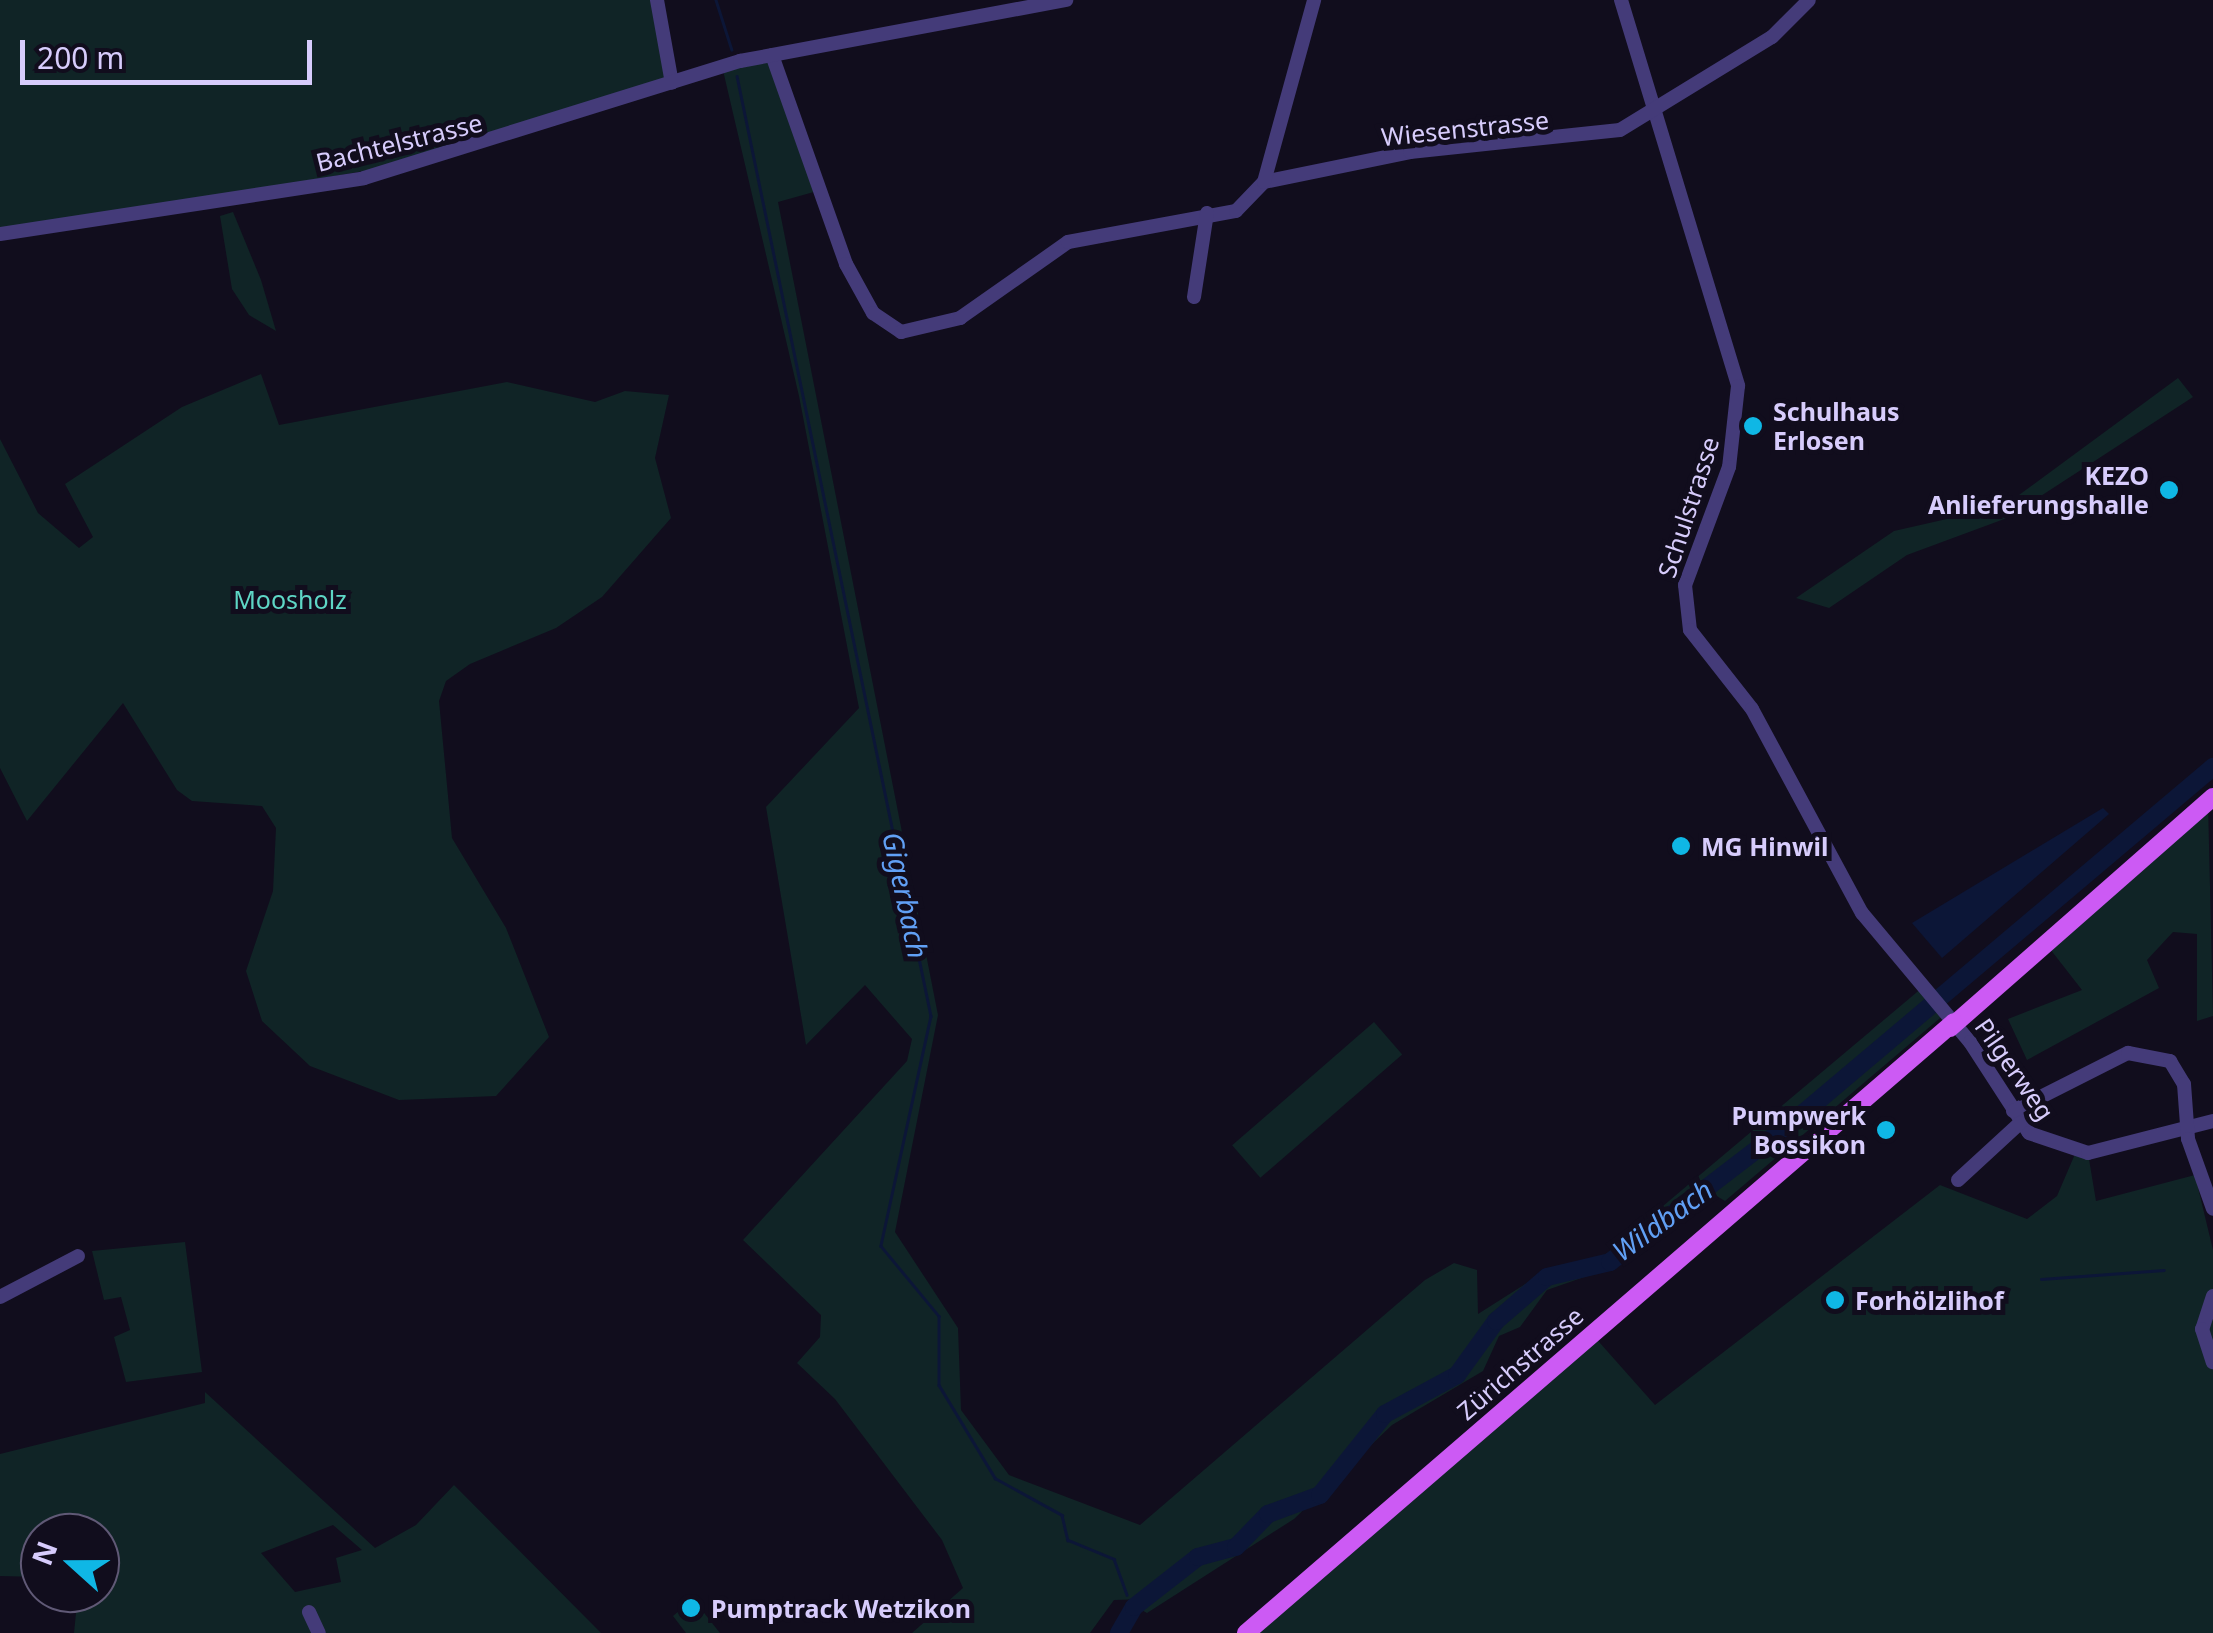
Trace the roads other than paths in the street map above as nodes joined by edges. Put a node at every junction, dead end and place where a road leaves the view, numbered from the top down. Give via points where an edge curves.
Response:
1 (658, 0) edge
2 (1066, 0) edge
3 (1314, 0) edge
4 (1621, 0) edge
5 (1809, 0) edge
6 (772, 55) junction
7 (672, 83) junction
8 (1654, 106) junction
9 (1264, 182) junction
10 (1208, 213) junction
11 (0, 234) edge
12 (1194, 296) dead end
13 (2213, 797) edge
14 (1943, 1010) junction
15 (2016, 1117) junction
16 (2213, 1120) edge
17 (2188, 1127) junction
18 (1958, 1180) dead end
19 (2213, 1210) edge
20 (78, 1256) dead end
21 (2213, 1296) edge
22 (0, 1298) edge
23 (2213, 1362) edge
24 (309, 1612) dead end
25 (319, 1633) edge
26 (1246, 1633) edge

1 - 7 street
2 - 6 street, Bachtelstrasse
3 - 9 street
4 - 8 street, Schulstrasse
5 - 8 street, Wiesenstrasse via 1772,37
6 - 7 street, Bachtelstrasse
6 - 10 street, Wiesenstrasse via 846,264 874,313 900,332 960,318 1068,242
7 - 11 street, Bachtelstrasse via 364,178
8 - 9 street, Wiesenstrasse via 1620,130 1410,152
8 - 14 street, Schulstrasse via 1738,386 1729,467 1685,585 1684,616 1752,709 1862,913
9 - 10 street, Wiesenstrasse via 1236,211
10 - 12 street
13 - 14 main road, Zürichstrasse
14 - 15 street, Pilgerweg
14 - 26 main road, Zürichstrasse via 1865,1108 1771,1179
15 - 17 street, Pilgerweg via 2075,1154
15 - 17 street via 2128,1053 2176,1066
15 - 18 street
16 - 17 street, Pilgerweg
17 - 19 street
20 - 22 street
21 - 23 street via 2202,1329
24 - 25 street

